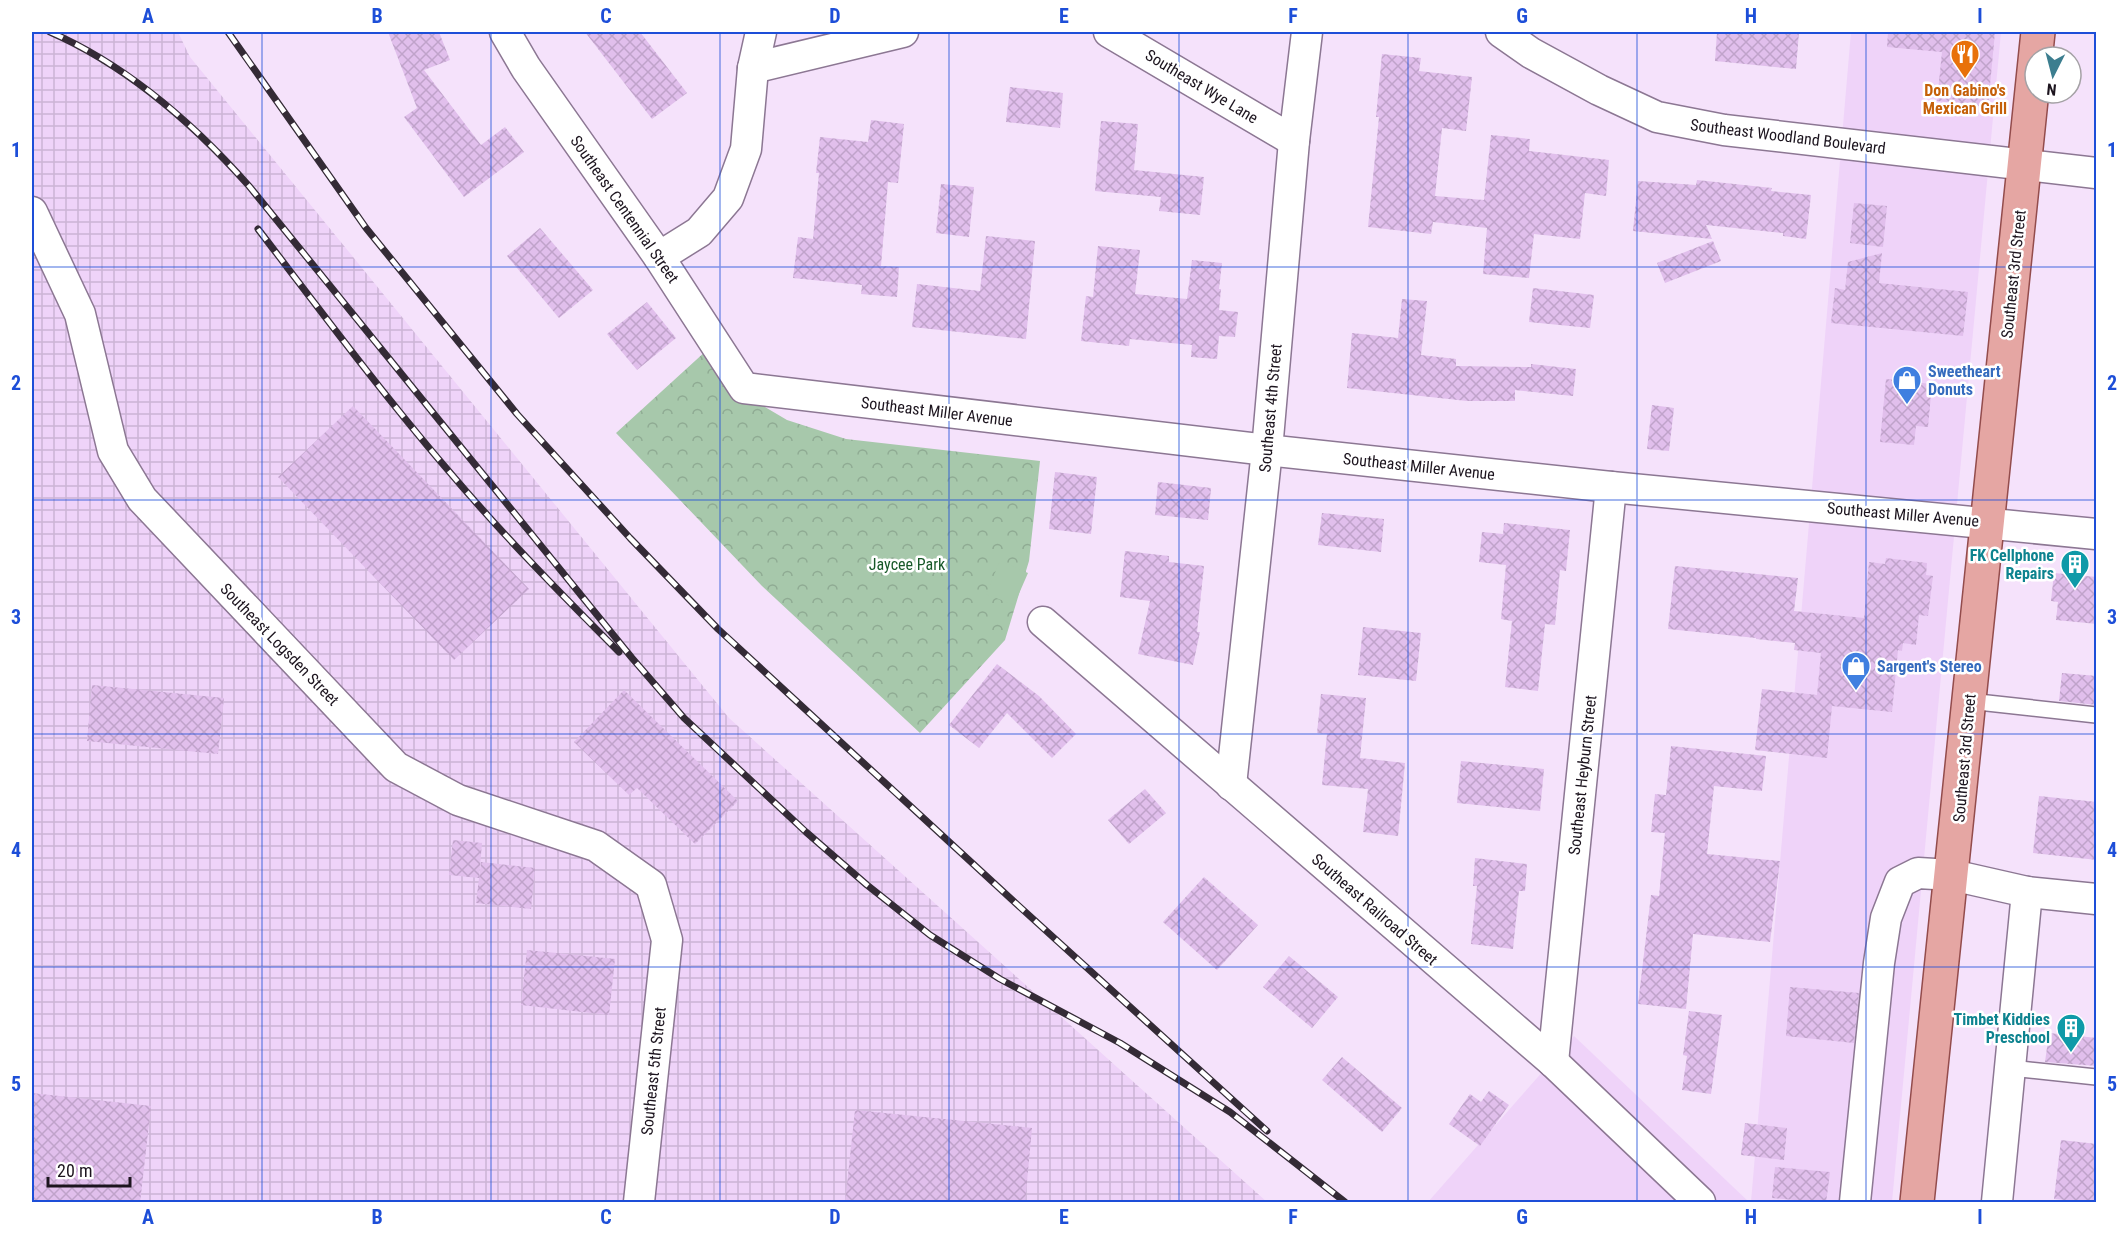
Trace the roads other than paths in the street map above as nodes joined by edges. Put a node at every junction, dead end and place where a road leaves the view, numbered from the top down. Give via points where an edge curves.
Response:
1 (505, 32) edge
2 (761, 32) edge
3 (903, 32) edge
4 (1109, 32) edge
5 (1307, 32) edge
6 (1502, 32) edge
7 (2038, 32) edge
8 (753, 68) junction
9 (1294, 141) junction
10 (2024, 164) junction
11 (2097, 173) edge
12 (32, 212) edge
13 (659, 257) junction
14 (744, 388) joint
15 (1267, 450) junction
16 (1611, 487) junction
17 (1988, 522) junction
18 (2097, 534) edge
19 (1043, 622) dead end
20 (1969, 701) junction
21 (2097, 715) edge
22 (1231, 785) junction
23 (1952, 875) junction
24 (2027, 892) junction
25 (2097, 899) edge
26 (667, 940) joint
27 (1553, 1062) junction
28 (2011, 1068) junction
29 (2097, 1077) edge
30 (639, 1203) edge
31 (1700, 1203) edge
32 (1855, 1203) edge
33 (1917, 1203) edge
34 (1997, 1203) edge

1 - 13 street, Southeast Centennial Street via 526,68
2 - 8 street
3 - 8 street
4 - 9 street, Southeast Wye Lane
5 - 9 street, Southeast 4th Street
6 - 10 street, Southeast Woodland Boulevard via 1531,53 1657,117 1724,130
7 - 10 main road, Southeast 3rd Street
8 - 13 street via 746,149 728,198 699,232
9 - 15 street, Southeast 4th Street
10 - 11 street, Southeast Woodland Boulevard
10 - 17 main road, Southeast 3rd Street
12 - 26 street, Southeast Logsden Street via 80,314 113,451 142,499 396,767 458,800 596,846 651,885
13 - 14 street, Southeast Centennial Street
14 - 15 street, Southeast Miller Avenue
15 - 16 street, Southeast Miller Avenue
15 - 22 street, Southeast 4th Street
16 - 17 street, Southeast Miller Avenue
16 - 27 street, Southeast Heyburn Street
17 - 18 street, Southeast Miller Avenue
17 - 20 main road, Southeast 3rd Street
19 - 22 street, Southeast Railroad Street
20 - 21 lane
20 - 23 main road, Southeast 3rd Street
22 - 27 street, Southeast Railroad Street
23 - 24 street
23 - 32 street via 1918,873 1900,882 1886,918
23 - 33 main road, Southeast 3rd Street
24 - 25 street
24 - 28 street
26 - 30 street, Southeast 5th Street
27 - 31 street, Southeast Railroad Street
28 - 29 lane
28 - 34 street

